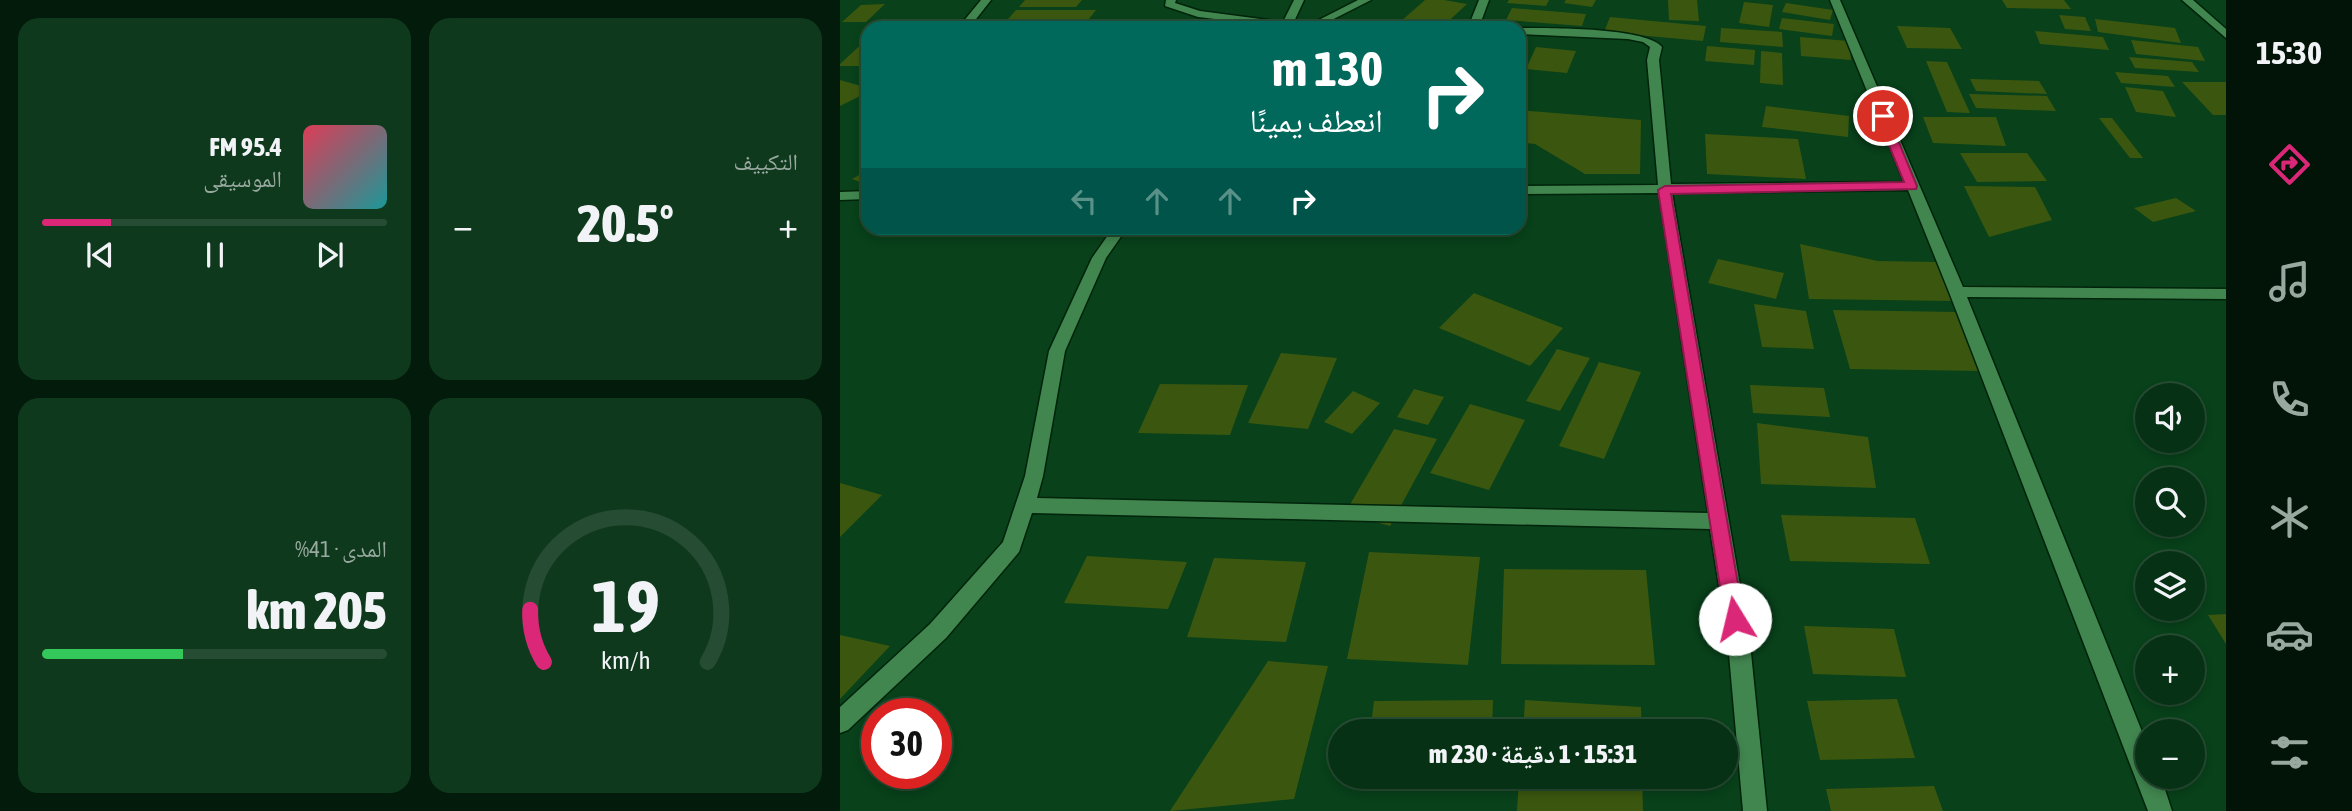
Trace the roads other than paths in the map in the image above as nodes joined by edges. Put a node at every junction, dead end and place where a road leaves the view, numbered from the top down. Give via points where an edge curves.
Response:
1 (986, 0) edge
2 (1171, 0) edge
3 (1299, 0) edge
4 (1366, 0) edge
5 (1484, 0) edge
6 (1835, 0) edge
7 (2187, 0) edge
8 (969, 21) edge
9 (1246, 21) edge
10 (1290, 21) edge
11 (1322, 21) edge
12 (1478, 21) edge
13 (1526, 31) edge
14 (2226, 35) edge
15 (1911, 186) junction
16 (1526, 190) edge
17 (1665, 190) junction
18 (861, 195) edge
19 (840, 196) edge
20 (1115, 235) edge
21 (1957, 292) junction
22 (2226, 294) edge
23 (1024, 505) junction
24 (1719, 522) junction
25 (840, 722) edge
26 (2135, 742) edge
27 (2153, 789) edge
28 (1755, 811) edge
29 (2160, 811) edge

1 - 8 street
2 - 9 street via 1169,4 1198,14
3 - 10 street
4 - 11 street
5 - 12 street
6 - 15 street
7 - 14 street
13 - 17 street via 1628,36 1653,42
15 - 17 street
15 - 21 street
16 - 17 street
17 - 24 street
18 - 19 street
20 - 23 street via 1099,258 1057,351 1034,476
21 - 22 street
21 - 26 street
23 - 24 street
23 - 25 street via 1012,546 938,631
24 - 28 street via 1739,643
27 - 29 street

